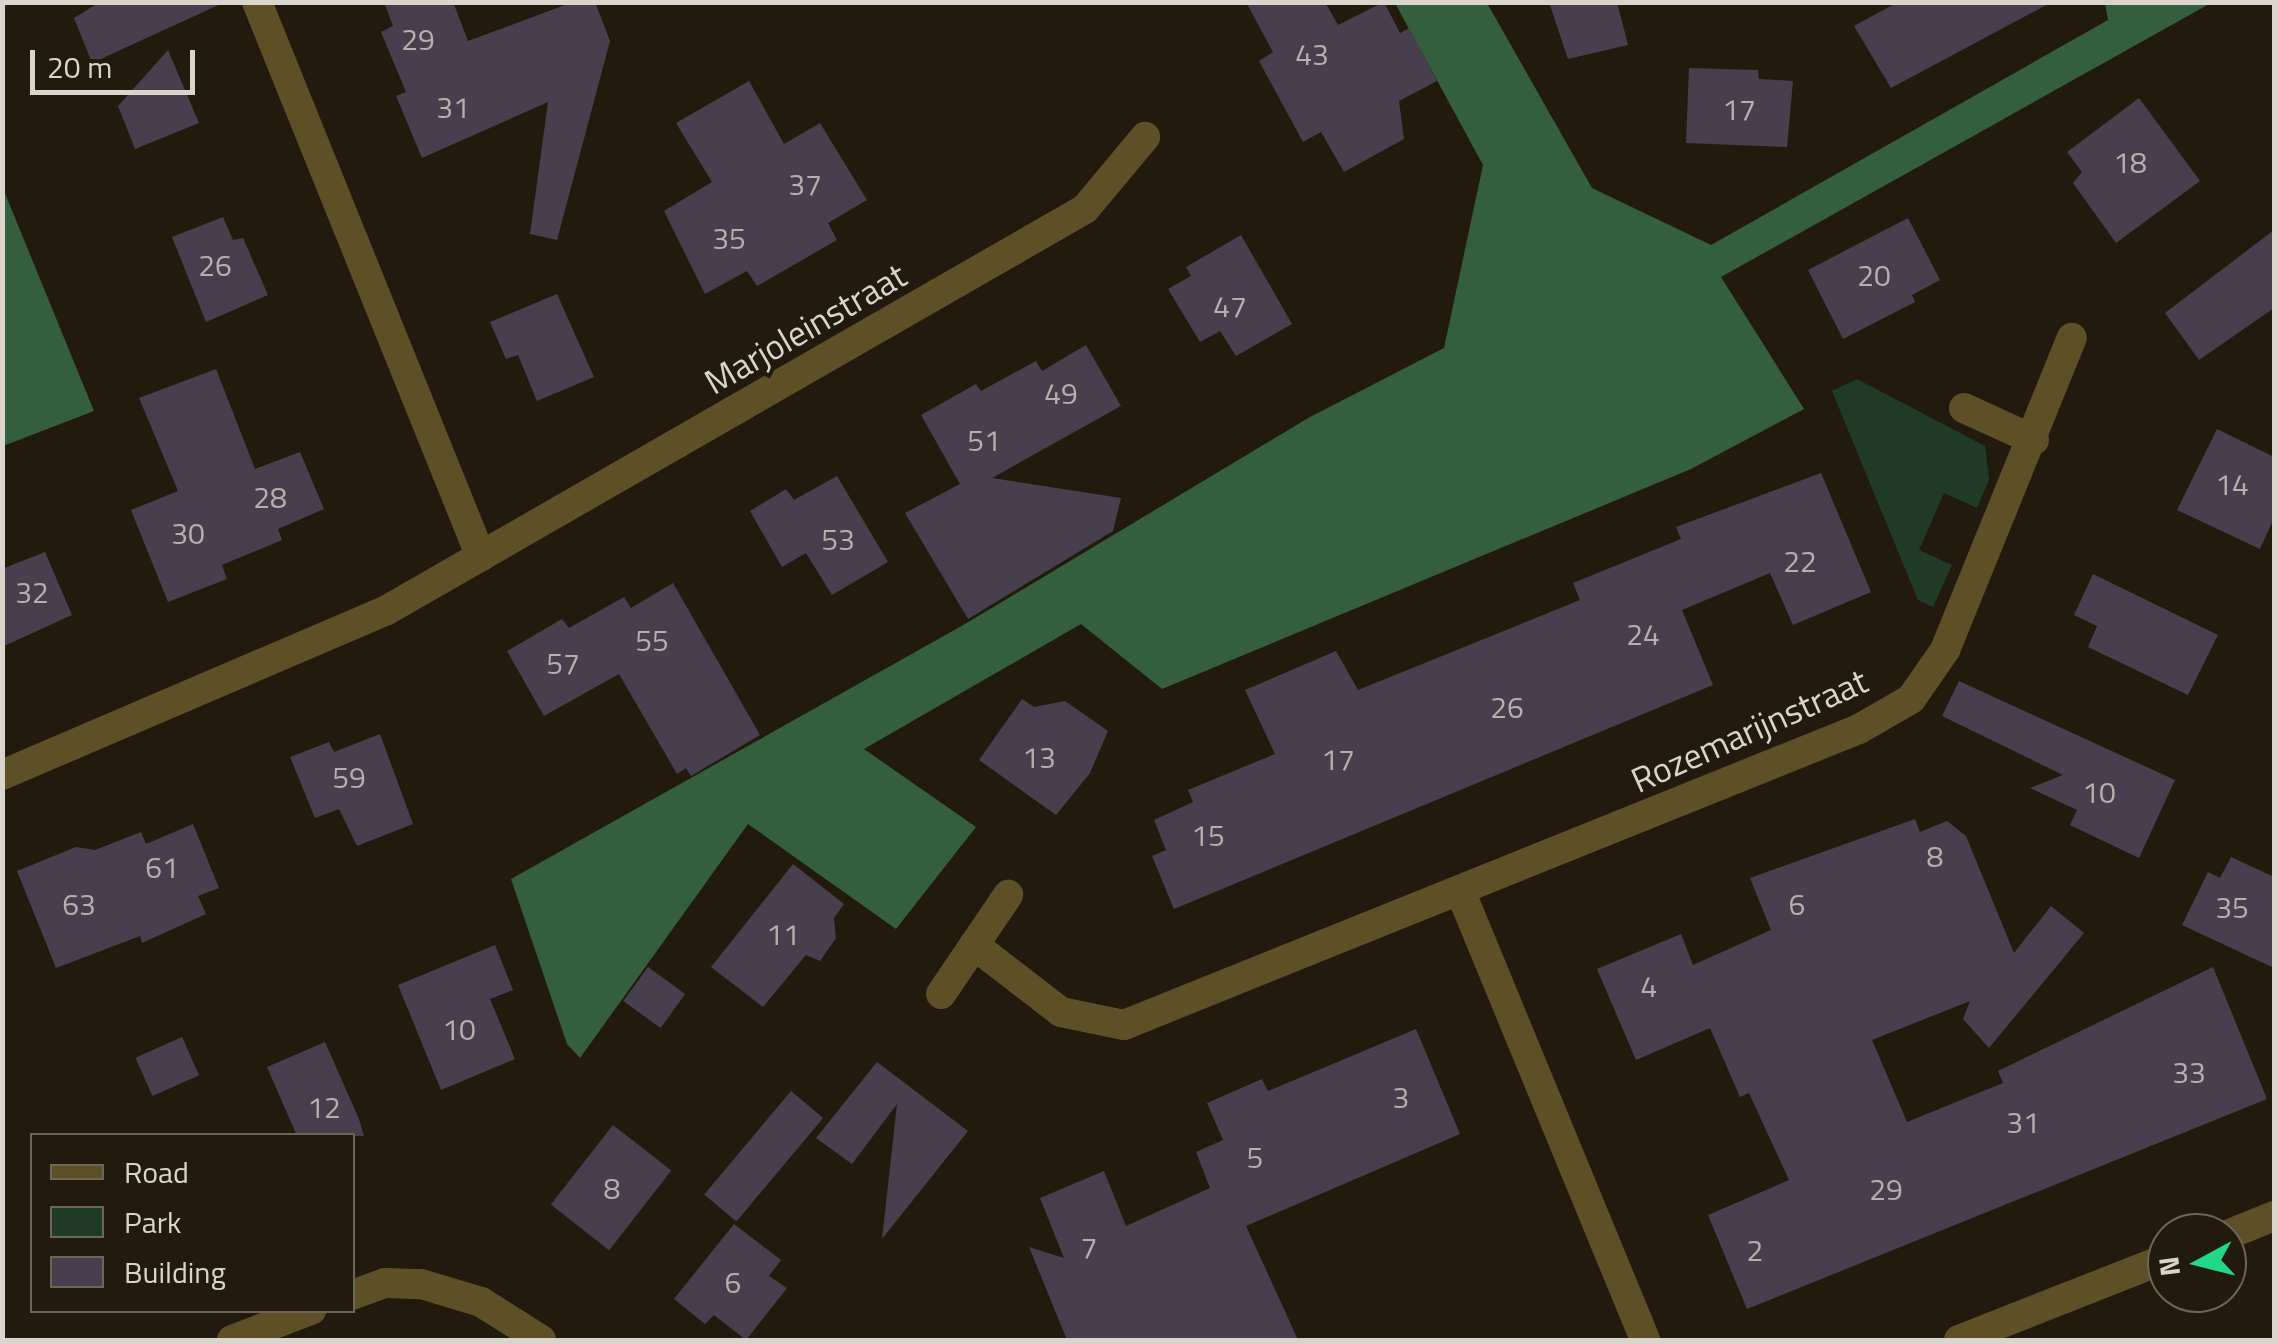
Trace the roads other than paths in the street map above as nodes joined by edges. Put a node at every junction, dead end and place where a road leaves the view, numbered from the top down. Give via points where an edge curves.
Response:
1 (258, 2) edge
2 (1145, 137) dead end
3 (2072, 338) dead end
4 (1964, 408) dead end
5 (2034, 440) junction
6 (481, 557) junction
7 (2, 776) edge
8 (1461, 892) junction
9 (1008, 894) dead end
10 (974, 945) junction
11 (941, 994) dead end
12 (2274, 1216) edge
13 (2247, 1227) edge
14 (2147, 1266) edge
15 (355, 1294) edge
16 (303, 1313) edge
17 (232, 1340) edge
18 (541, 1340) edge
19 (1645, 1340) edge
20 (1958, 1340) edge

1 - 6 street
2 - 6 street, Marjoleinstraat via 1084,209
3 - 5 street, Rozemarijnstraat
4 - 5 street
5 - 8 street, Rozemarijnstraat via 1945,650 1911,698 1859,729
6 - 7 street, Marjoleinstraat via 387,610
8 - 10 street, Rozemarijnstraat via 1124,1026 1061,1012
8 - 19 street
9 - 10 street
10 - 11 street
12 - 13 street
14 - 20 street
15 - 18 street via 385,1283 422,1284 481,1302
16 - 17 street

